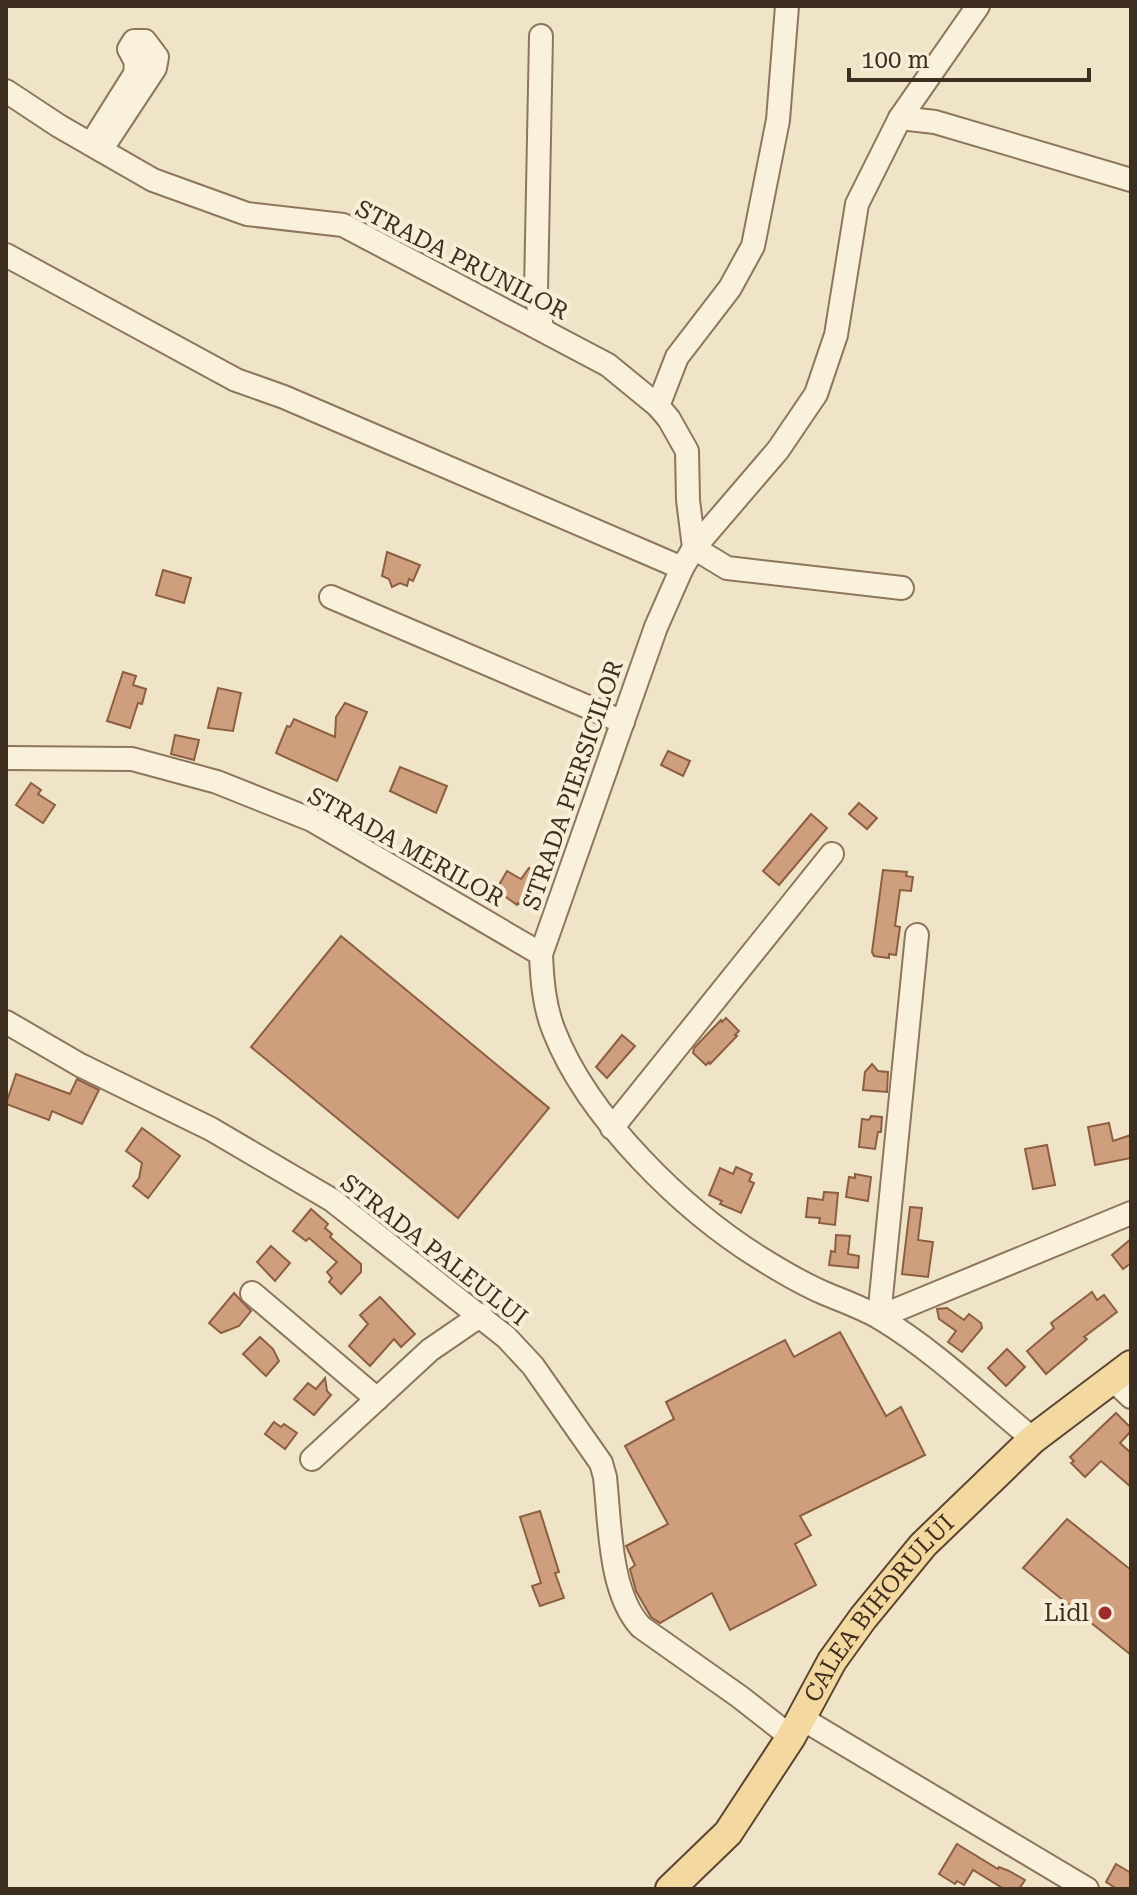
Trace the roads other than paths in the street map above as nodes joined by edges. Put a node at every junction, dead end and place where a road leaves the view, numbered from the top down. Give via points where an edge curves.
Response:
1 (787, 6) edge
2 (978, 6) edge
3 (541, 36) dead end
4 (6, 91) edge
5 (900, 118) junction
6 (1131, 180) edge
7 (6, 255) edge
8 (542, 329) junction
9 (658, 406) junction
10 (694, 548) junction
11 (682, 568) junction
12 (902, 588) dead end
13 (331, 597) dead end
14 (623, 722) junction
15 (6, 758) edge
16 (832, 854) dead end
17 (917, 935) dead end
18 (541, 954) junction
19 (6, 1022) edge
20 (612, 1128) junction
21 (1131, 1213) edge
22 (252, 1293) dead end
23 (481, 1315) junction
24 (879, 1317) junction
25 (1125, 1381) edge
26 (377, 1399) junction
27 (1033, 1439) junction
28 (312, 1459) dead end
29 (796, 1728) junction
30 (670, 1889) edge
31 (1087, 1889) edge

1 - 9 street via 778,120 753,246 730,288 677,357
2 - 5 street, STRADA PIERSICILOR
3 - 8 street via 536,291
4 - 8 street, STRADA PRUNILOR via 153,180 247,214 343,225
5 - 6 street via 935,122
5 - 10 street, STRADA PIERSICILOR via 857,204 836,335 816,394 778,450
7 - 11 street via 236,380
8 - 9 street, STRADA PRUNILOR via 608,365
9 - 10 street, STRADA PRUNILOR via 687,451
10 - 11 street, STRADA PIERSICILOR
10 - 12 street via 727,568
11 - 14 street, STRADA PIERSICILOR
13 - 14 street
14 - 18 street, STRADA PIERSICILOR
15 - 18 street, STRADA MERILOR via 132,759 217,782 312,820
16 - 20 street
17 - 24 street
18 - 20 street, STRADA PIERSICILOR via 554,1031 576,1077
19 - 23 street, STRADA PALEULUI via 211,1129 332,1200
20 - 24 street, STRADA PIERSICILOR via 689,1204 759,1257 820,1292
21 - 24 street
22 - 26 street
23 - 26 street via 430,1350
23 - 29 street, STRADA PALEULUI via 533,1366 601,1463 616,1567 630,1615 740,1697
24 - 27 street, STRADA PIERSICILOR
25 - 27 main road, CALEA BIHORULUI
26 - 28 street
27 - 29 main road, CALEA BIHORULUI via 923,1545 863,1618 832,1661
29 - 30 main road, CALEA BIHORULUI via 728,1833
29 - 31 street, STRADA PALEULUI

